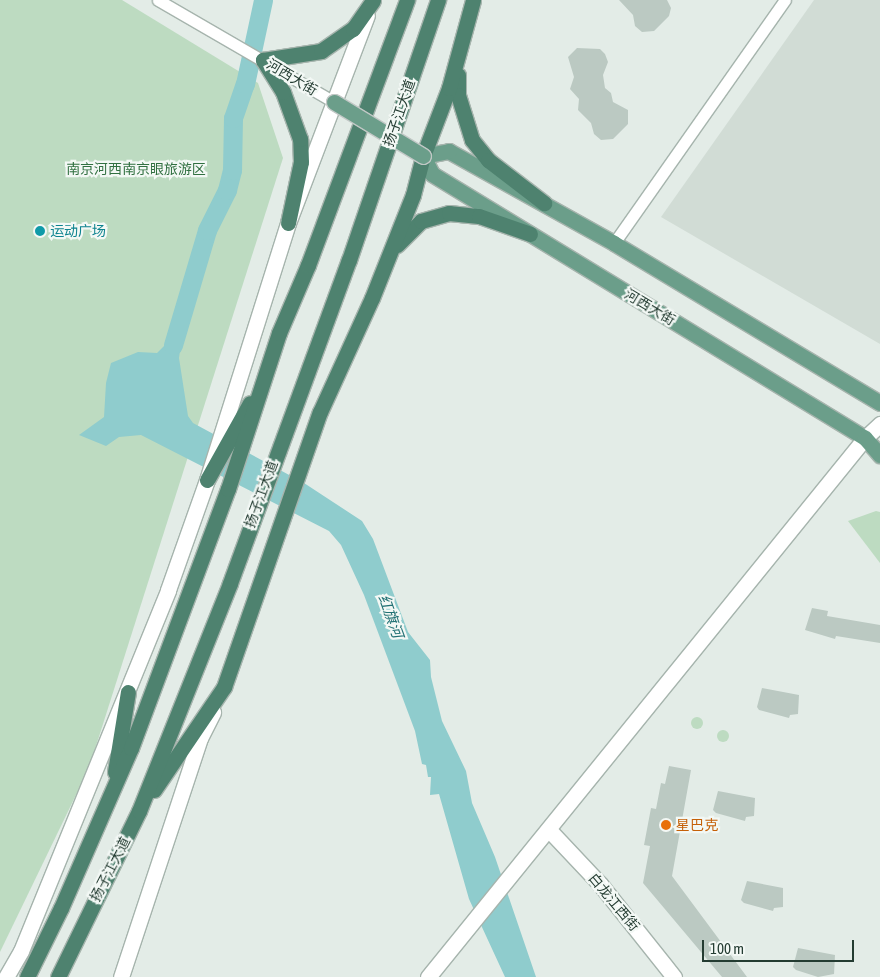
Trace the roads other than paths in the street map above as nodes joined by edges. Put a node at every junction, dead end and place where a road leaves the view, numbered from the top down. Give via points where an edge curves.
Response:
1 (158, 0) edge
2 (373, 0) edge
3 (407, 0) edge
4 (438, 0) edge
5 (473, 0) edge
6 (785, 0) edge
7 (460, 49) junction
8 (262, 60) junction
9 (334, 102) junction
10 (423, 156) junction
11 (544, 203) junction
12 (288, 223) junction
13 (530, 234) junction
14 (614, 244) junction
15 (384, 268) junction
16 (880, 403) edge
17 (880, 424) edge
18 (233, 435) junction
19 (865, 438) junction
20 (880, 455) edge
21 (208, 480) joint
22 (224, 688) junction
23 (128, 692) junction
24 (112, 792) junction
25 (139, 811) junction
26 (550, 831) junction
27 (6, 977) edge
28 (27, 977) edge
29 (58, 977) edge
30 (121, 977) edge
31 (428, 977) edge
32 (674, 977) edge

1 - 8 street, 河西大街
2 - 8 highway via 352,29 327,48 306,55
2 - 9 street
3 - 18 highway, 扬子江大道 via 265,376
4 - 25 highway, 扬子江大道 via 350,260 230,583
5 - 7 highway
6 - 14 street
7 - 10 highway
7 - 11 highway via 458,95 472,140 488,160
8 - 9 street, 河西大街
8 - 12 highway via 283,92 300,139 301,162
9 - 10 main road, 河西大街, bridge
9 - 12 street
10 - 11 main road via 449,151
10 - 13 main road, 河西大街 via 432,174
10 - 15 highway via 413,195
11 - 14 main road
12 - 18 street
13 - 15 highway via 480,216 449,213 432,216 402,237
13 - 19 main road, 河西大街
14 - 16 main road
15 - 22 highway via 320,412
17 - 19 street
18 - 21 highway
18 - 24 highway, 扬子江大道 via 228,489
19 - 20 main road, 河西大街
19 - 26 street
21 - 23 street
22 - 25 highway
22 - 30 street via 200,738
23 - 24 highway
23 - 27 street via 21,951
24 - 28 highway, 扬子江大道
25 - 29 highway, 扬子江大道
26 - 31 street
26 - 32 street, 白龙江西街 via 600,884

